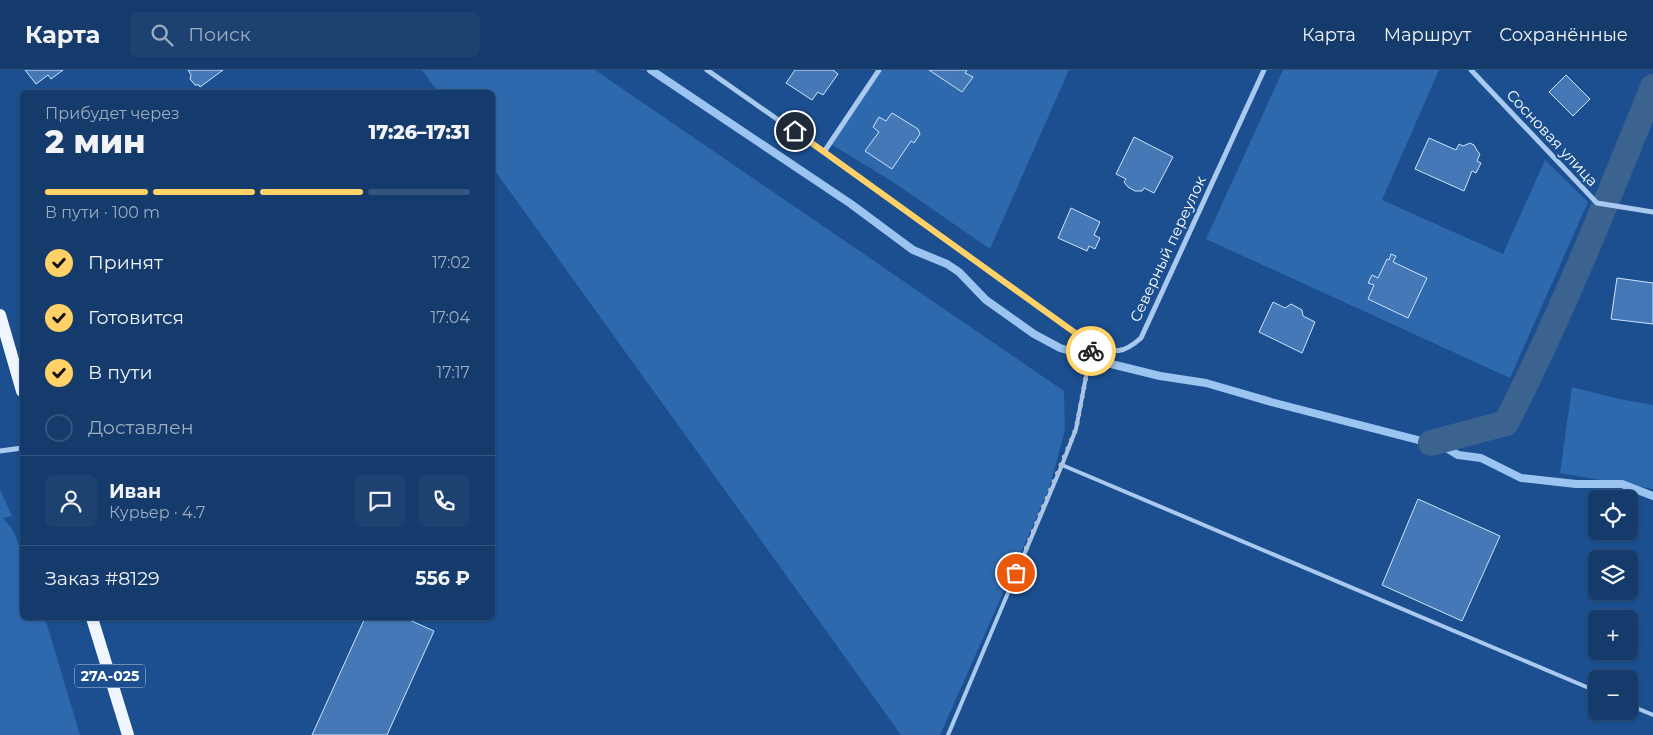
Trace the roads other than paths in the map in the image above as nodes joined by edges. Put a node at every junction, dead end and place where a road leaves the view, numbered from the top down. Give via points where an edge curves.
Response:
1 (707, 70) edge
2 (879, 70) edge
3 (1264, 70) edge
4 (1471, 70) edge
5 (824, 152) junction
6 (1653, 212) edge
7 (0, 315) edge
8 (1092, 345) junction
9 (20, 384) edge
10 (20, 448) edge
11 (0, 451) edge
12 (1062, 465) junction
13 (93, 620) edge
14 (1588, 688) edge
15 (1638, 709) edge
16 (1653, 715) edge
17 (128, 735) edge
18 (948, 735) edge

1 - 5 street
2 - 5 street
3 - 8 street, Северный переулок via 1141,338 1129,349 1111,351
4 - 6 street, Сосновая улица via 1597,203
5 - 8 street
7 - 9 main road
8 - 12 lane via 1076,429
10 - 11 street
12 - 14 lane
12 - 18 lane
13 - 17 main road, 27А-025
15 - 16 lane

